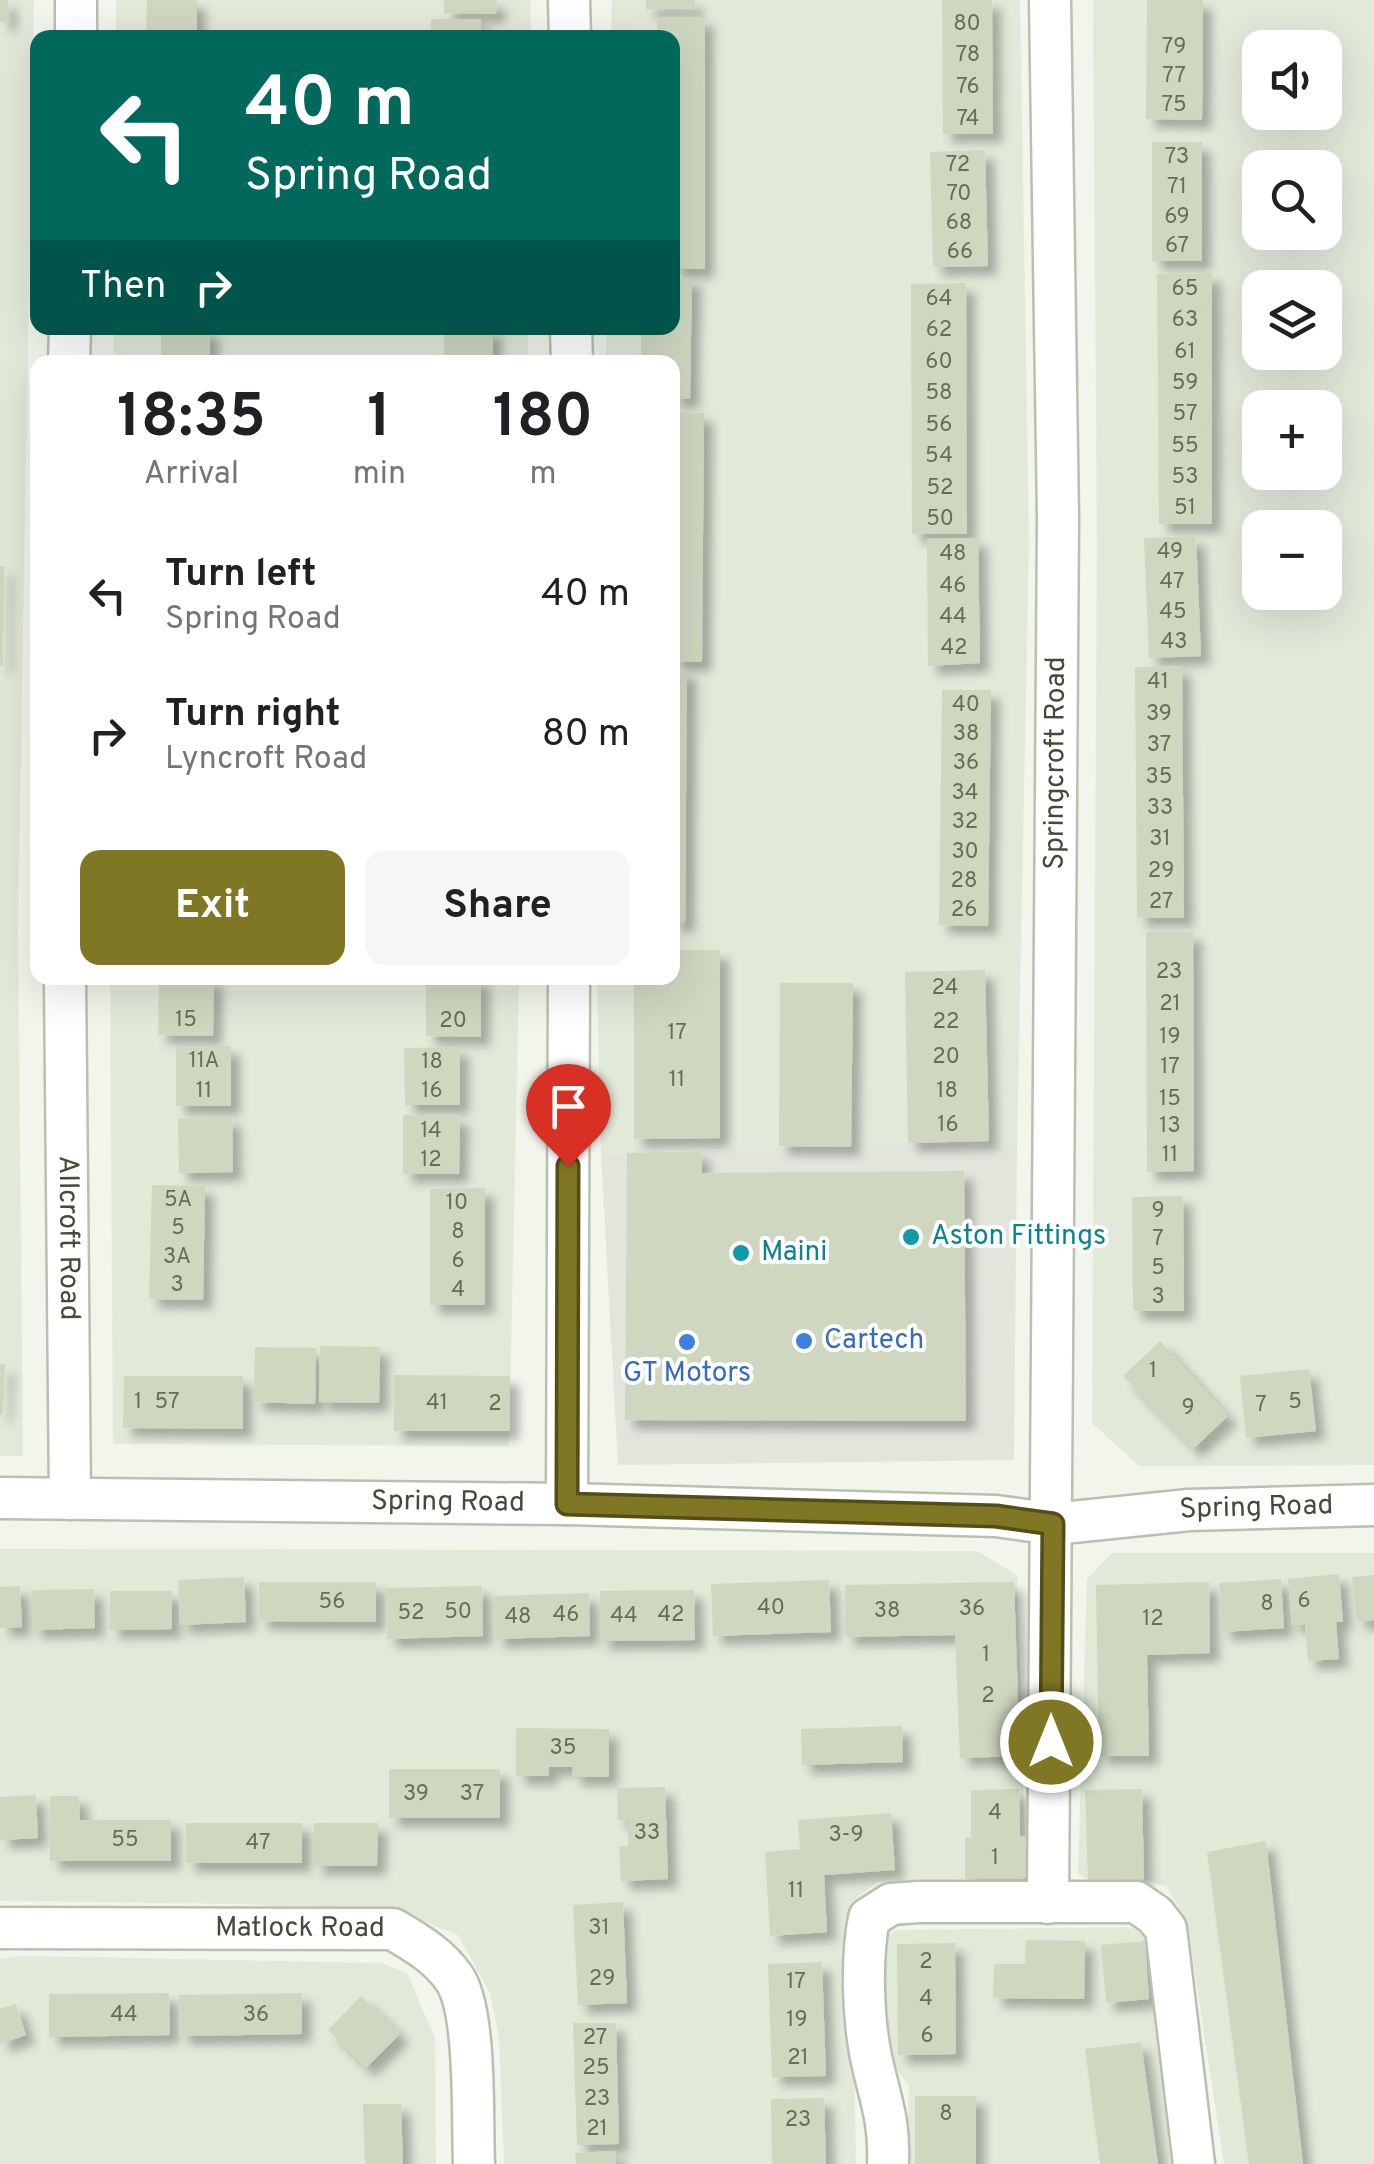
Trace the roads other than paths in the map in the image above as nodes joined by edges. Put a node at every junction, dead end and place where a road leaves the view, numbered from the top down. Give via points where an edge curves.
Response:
1 (76, 0) edge
2 (570, 0) edge
3 (1050, 0) edge
4 (76, 30) edge
5 (570, 30) edge
6 (65, 985) edge
7 (570, 985) edge
8 (0, 1498) edge
9 (70, 1499) junction
10 (567, 1504) junction
11 (1374, 1505) edge
12 (1053, 1524) junction
13 (1048, 1903) junction
14 (0, 1928) edge
15 (474, 2164) edge
16 (888, 2164) edge
17 (1194, 2164) edge

1 - 4 street
2 - 5 street
3 - 12 street, Springcroft Road via 1058,518
6 - 9 street, Allcroft Road
7 - 10 street
8 - 9 street, Spring Road
9 - 10 street, Spring Road
10 - 12 street, Spring Road via 996,1516
11 - 12 street, Spring Road via 1190,1510
12 - 13 street, Springcroft Road
13 - 16 street via 890,1904 869,1918 864,1948 870,2053 890,2128
13 - 17 street via 1136,1902 1166,1929
14 - 15 street, Matlock Road via 392,1929 433,1953 462,1996

